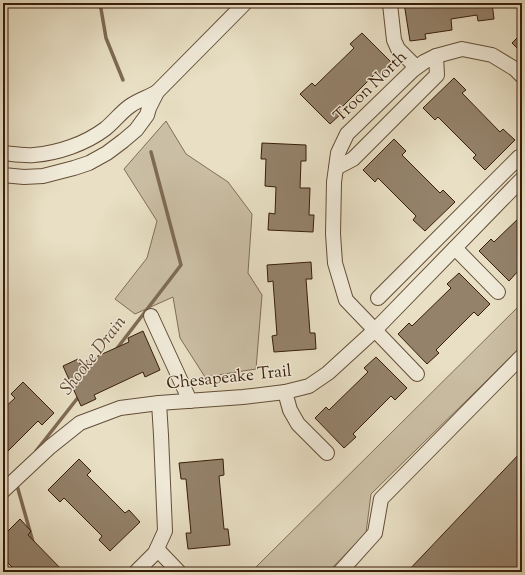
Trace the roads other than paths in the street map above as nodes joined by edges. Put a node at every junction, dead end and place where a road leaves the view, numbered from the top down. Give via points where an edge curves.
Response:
1 (245, 3) edge
2 (390, 4) edge
3 (436, 56) junction
4 (416, 67) junction
5 (522, 76) edge
6 (157, 92) junction
7 (67, 148) junction
8 (3, 153) edge
9 (522, 156) edge
10 (74, 168) junction
11 (336, 168) junction
12 (3, 175) edge
13 (522, 179) edge
14 (455, 248) junction
15 (403, 273) junction
16 (416, 287) junction
17 (498, 292) dead end
18 (378, 298) dead end
19 (151, 316) dead end
20 (375, 330) junction
21 (522, 356) edge
22 (417, 374) dead end
23 (285, 392) junction
24 (190, 401) junction
25 (159, 403) junction
26 (327, 453) dead end
27 (3, 491) edge
28 (157, 549) junction
29 (136, 572) edge
30 (179, 572) edge
31 (340, 572) edge

1 - 6 street
2 - 4 street via 394,40 398,49
3 - 4 street, Troon North
3 - 5 street, Troon North via 462,49 492,54
3 - 11 street via 437,76 353,159
4 - 11 street, Troon North via 347,134 338,152
6 - 7 street via 132,105 105,129
6 - 10 street via 147,115 136,130 107,153 90,163
7 - 8 street via 45,154
7 - 10 street
9 - 15 street
10 - 12 street via 43,176
11 - 20 street, Troon North via 333,234 335,263 346,300
13 - 14 street, Chesapeake Trail
14 - 16 street, Chesapeake Trail
14 - 17 street
15 - 16 street
15 - 18 street
16 - 20 street, Chesapeake Trail
19 - 24 street
20 - 22 street, Troon North
20 - 23 street, Chesapeake Trail via 328,373 309,386
21 - 31 street via 381,499 375,534
23 - 24 street, Chesapeake Trail
23 - 26 street via 290,410 298,424
24 - 25 street, Chesapeake Trail
25 - 27 street, Chesapeake Trail via 120,408 80,423 50,446
25 - 28 street via 166,531
28 - 29 street
28 - 30 street

